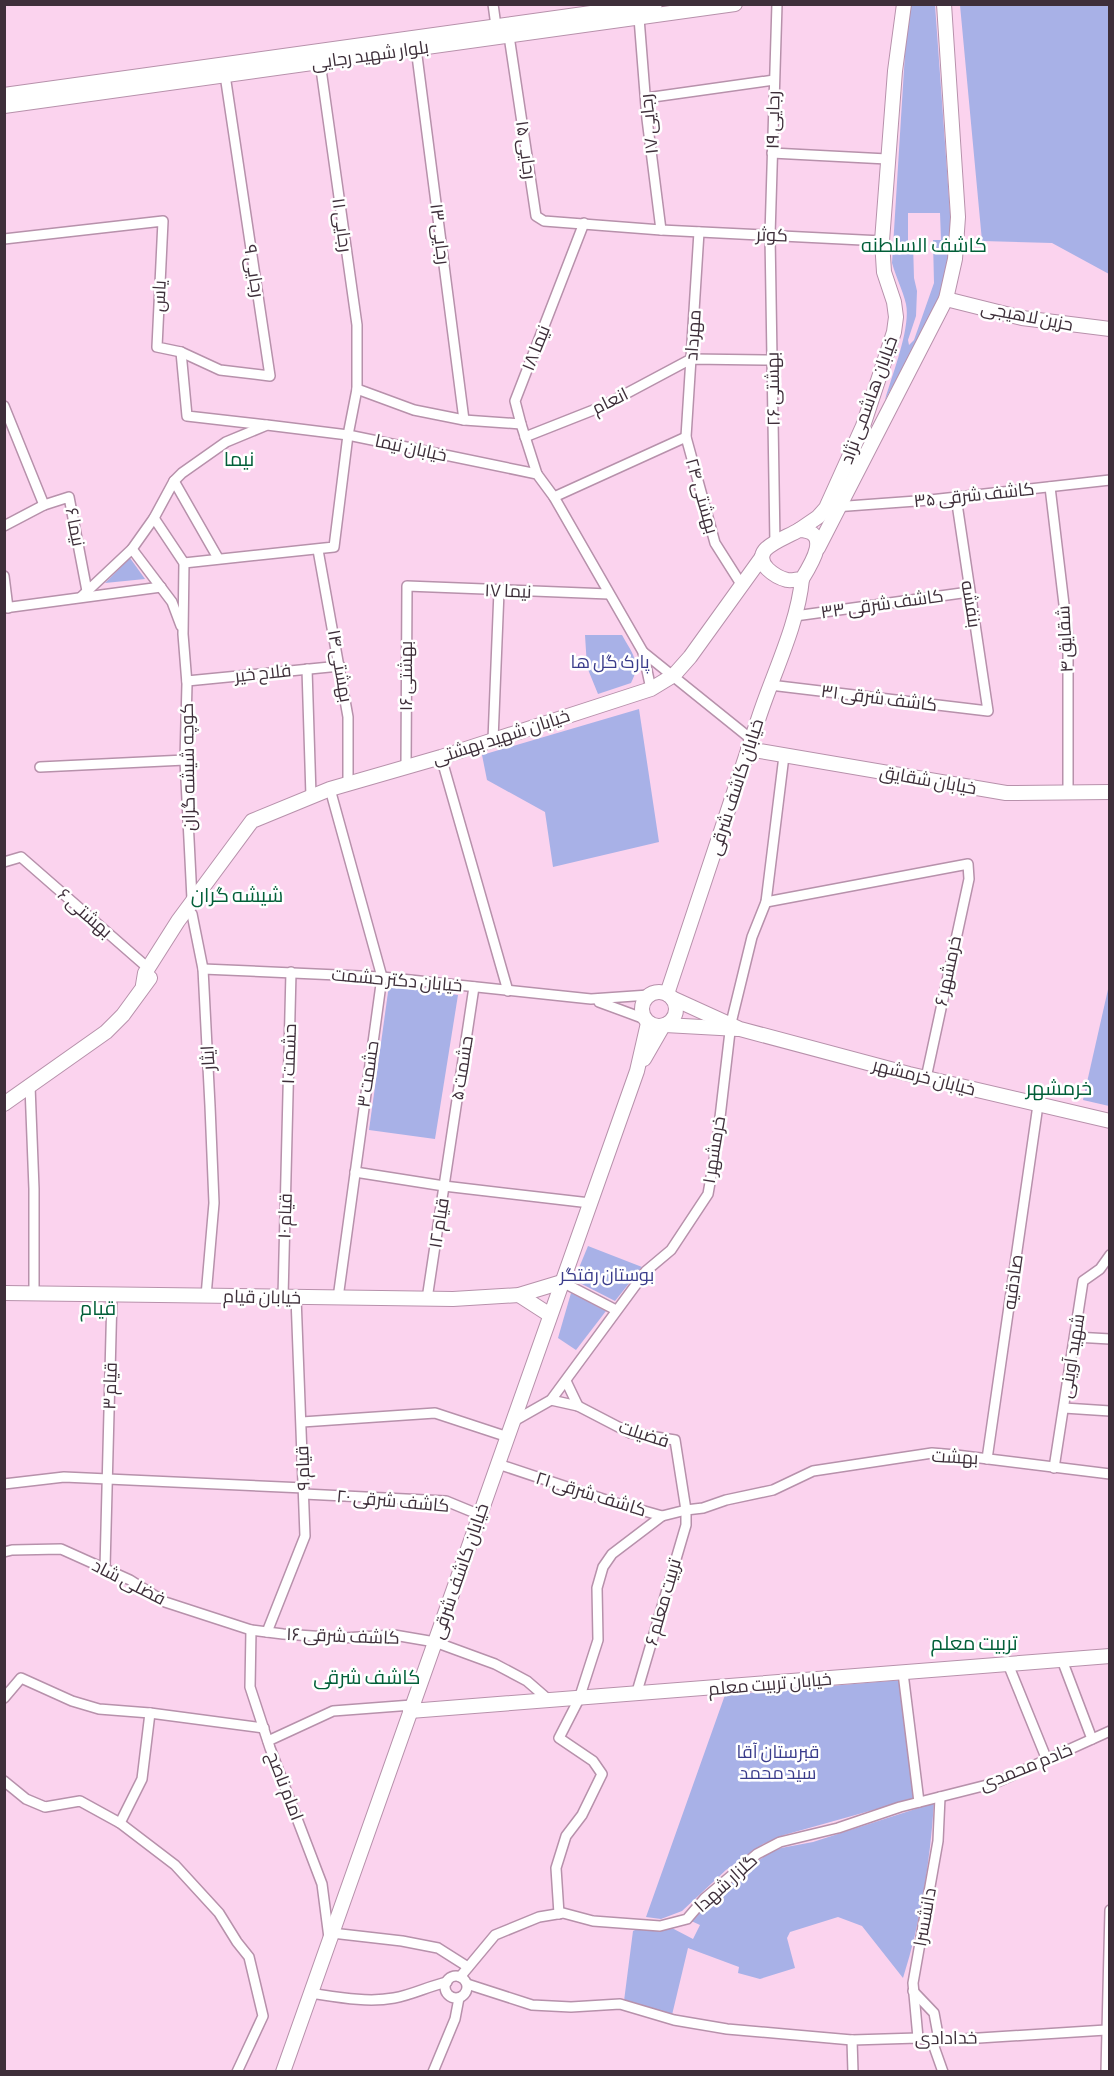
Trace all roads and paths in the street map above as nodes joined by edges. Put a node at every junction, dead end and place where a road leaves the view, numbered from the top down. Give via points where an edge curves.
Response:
1 (493, 4) edge
2 (655, 4) edge
3 (735, 4) edge
4 (777, 4) edge
5 (904, 4) edge
6 (944, 4) edge
7 (639, 18) junction
8 (496, 26) junction
9 (509, 36) junction
10 (416, 48) junction
11 (320, 62) junction
12 (224, 69) junction
13 (774, 80) junction
14 (4, 95) edge
15 (31, 97) junction
16 (646, 98) junction
17 (4, 106) edge
18 (772, 153) junction
19 (887, 159) junction
20 (584, 223) junction
21 (661, 230) junction
22 (699, 232) junction
23 (770, 235) junction
24 (4, 239) edge
25 (882, 241) junction
26 (946, 299) junction
27 (1110, 330) edge
28 (181, 352) junction
29 (691, 359) junction
30 (772, 360) junction
31 (357, 389) junction
32 (4, 406) edge
33 (464, 420) junction
34 (521, 424) junction
35 (267, 425) junction
36 (348, 435) junction
37 (686, 437) junction
38 (525, 438) junction
39 (537, 474) junction
40 (1110, 480) edge
41 (174, 481) junction
42 (1050, 487) junction
43 (554, 497) junction
44 (956, 497) junction
45 (44, 505) junction
46 (833, 508) junction
47 (154, 519) junction
48 (4, 526) edge
49 (799, 530) junction
50 (775, 544) junction
51 (818, 548) junction
52 (132, 549) junction
53 (318, 550) junction
54 (762, 557) junction
55 (218, 558) junction
56 (184, 563) junction
57 (4, 576) edge
58 (802, 579) junction
59 (741, 584) junction
60 (407, 586) joint
61 (161, 587) junction
62 (499, 591) junction
63 (969, 592) junction
64 (84, 594) junction
65 (609, 594) junction
66 (6, 608) edge
67 (795, 616) junction
68 (183, 634) junction
69 (644, 652) junction
70 (340, 666) junction
71 (307, 669) junction
72 (674, 675) junction
73 (187, 681) junction
74 (770, 685) junction
75 (651, 689) junction
76 (988, 711) joint
77 (493, 740) junction
78 (750, 744) junction
79 (784, 756) junction
80 (441, 757) junction
81 (185, 760) junction
82 (40, 767) dead end
83 (406, 767) junction
84 (348, 784) junction
85 (330, 789) junction
86 (1068, 792) junction
87 (1110, 792) edge
88 (311, 796) junction
89 (4, 862) edge
90 (212, 877) junction
91 (192, 899) junction
92 (766, 902) junction
93 (192, 914) junction
94 (148, 968) junction
95 (203, 969) junction
96 (291, 972) junction
97 (382, 977) junction
98 (143, 985) junction
99 (474, 987) junction
100 (508, 991) junction
101 (649, 995) junction
102 (670, 996) junction
103 (591, 999) junction
104 (647, 1021) junction
105 (664, 1025) junction
106 (734, 1027) junction
107 (637, 1071) junction
108 (926, 1078) junction
109 (30, 1086) junction
110 (4, 1104) edge
111 (1038, 1105) junction
112 (1110, 1121) edge
113 (287, 1136) joint
114 (450, 1148) joint
115 (355, 1172) junction
116 (444, 1186) junction
117 (590, 1203) junction
118 (1110, 1255) edge
119 (1105, 1269) edge
120 (562, 1282) junction
121 (4, 1293) edge
122 (34, 1293) junction
123 (112, 1294) junction
124 (519, 1295) junction
125 (206, 1296) junction
126 (290, 1297) junction
127 (338, 1298) junction
128 (427, 1299) junction
129 (616, 1310) junction
130 (550, 1315) junction
131 (1075, 1337) junction
132 (1110, 1339) edge
133 (566, 1381) junction
134 (551, 1400) junction
135 (578, 1406) junction
136 (1064, 1408) junction
137 (1110, 1411) edge
138 (514, 1421) junction
139 (302, 1422) junction
140 (508, 1437) junction
141 (987, 1459) junction
142 (498, 1464) junction
143 (1054, 1468) junction
144 (1110, 1474) edge
145 (108, 1478) junction
146 (4, 1484) edge
147 (304, 1491) junction
148 (686, 1509) junction
149 (480, 1515) junction
150 (662, 1516) junction
151 (4, 1552) edge
152 (105, 1568) junction
153 (251, 1630) junction
154 (267, 1632) junction
155 (435, 1642) junction
156 (1110, 1656) edge
157 (1062, 1660) junction
158 (1008, 1664) junction
159 (903, 1673) junction
160 (636, 1695) junction
161 (4, 1698) edge
162 (579, 1699) junction
163 (551, 1702) junction
164 (413, 1704) junction
165 (150, 1713) junction
166 (264, 1728) junction
167 (1110, 1731) edge
168 (1092, 1739) junction
169 (268, 1741) junction
170 (1047, 1760) junction
171 (4, 1781) edge
172 (940, 1797) junction
173 (919, 1802) junction
174 (120, 1823) junction
175 (1110, 1910) edge
176 (559, 1914) junction
177 (331, 1936) junction
178 (468, 1967) junction
179 (459, 1977) junction
180 (447, 1982) junction
181 (467, 1984) junction
182 (913, 1990) junction
183 (310, 1993) junction
184 (459, 1998) junction
185 (1106, 2030) junction
186 (918, 2038) junction
187 (852, 2040) junction
188 (936, 2040) junction
189 (237, 2072) edge
190 (283, 2072) edge
191 (433, 2072) edge
192 (853, 2072) edge
193 (943, 2072) edge
194 (1106, 2072) edge

1 - 8 street
2 - 8 main road, بلوار شهید رجایی
3 - 7 main road, بلوار شهید رجایی
4 - 13 street, رجایی ۱۹
5 - 19 main road, خیابان هاشمی نژاد
6 - 26 main road via 958,217
7 - 9 main road, بلوار شهید رجایی
7 - 16 street, رجایی ۱۷
8 - 12 main road, بلوار شهید رجایی
9 - 10 main road, بلوار شهید رجایی
9 - 20 street, رجایی ۱۵ via 536,216 544,221
10 - 11 main road, بلوار شهید رجایی
10 - 33 street, رجایی ۱۳
11 - 12 main road, بلوار شهید رجایی
11 - 31 street, رجایی ۱۱ via 357,326
12 - 15 main road, بلوار شهید رجایی
12 - 28 street, رجایی ۹ via 270,376 220,370
13 - 16 street
13 - 18 street, رجایی ۱۹
14 - 15 main road, بلوار شهید رجایی
15 - 17 main road, بلوار شهید رجایی
16 - 21 street, رجایی ۱۷
18 - 19 street
18 - 23 street, رجایی ۱۹
19 - 25 main road, خیابان هاشمی نژاد
20 - 21 street, کوثر
20 - 34 street, نیما ۱۸ via 515,400
21 - 22 street, کوثر
22 - 23 street, کوثر
22 - 29 street, مهرداد
23 - 25 street, کوثر
23 - 30 street, بهشتی ۲۶
24 - 28 street, یاس via 163,221 157,346
25 - 46 main road, خیابان هاشمی نژاد via 884,272 896,317 894,332
26 - 27 main road, حزین لاهیجی via 1022,318
26 - 46 main road
28 - 35 street via 187,416
29 - 30 street
29 - 37 street, مهرداد
29 - 38 street, انعام via 601,407
30 - 50 street, بهشتی ۲۶
31 - 33 street via 414,410
31 - 36 street, رجایی ۱۱
32 - 45 street
33 - 34 street
34 - 38 street, نیما ۱۸
35 - 36 street, خیابان نیما
35 - 41 street, خیابان نیما via 226,442
36 - 39 street, خیابان نیما
36 - 53 street, رجایی ۱۱ via 334,547
37 - 43 street
37 - 59 street, بهشتی ۲۴ via 715,543
38 - 39 street, نیما ۱۸
39 - 43 street
40 - 42 street, کاشف شرقی ۳۵
41 - 47 street, خیابان نیما
41 - 55 street
42 - 44 street, کاشف شرقی ۳۵
42 - 86 street, شقایق ۴ via 1068,638
43 - 65 street
44 - 46 street, کاشف شرقی ۳۵
44 - 63 street, بنفشه
45 - 48 street, نیما ۶
45 - 64 street, نیما ۶ via 69,497
46 - 49 main road, خیابان هاشمی نژاد
46 - 51 main road
47 - 52 street, خیابان نیما
47 - 56 street
49 - 50 main road
49 - 51 main road via 813,534
50 - 54 main road
51 - 58 main road
52 - 61 street
52 - 64 street, خیابان نیما
53 - 55 street
53 - 70 street, بهشتی ۱۴
54 - 58 main road via 764,565 787,580
54 - 59 main road, خیابان شهید بهشتی
55 - 56 street
56 - 68 street
57 - 66 street
58 - 67 main road, خیابان کاشف شرقی
59 - 72 main road, خیابان شهید بهشتی
60 - 62 street, نیما ۱۷
60 - 83 street, بهشتی ۱۶
61 - 64 street
61 - 68 street via 172,602
62 - 65 street, نیما ۱۷
62 - 77 street
63 - 67 street, کاشف شرقی ۳۳
63 - 76 street, بنفشه
64 - 66 street
65 - 69 street
67 - 74 main road, خیابان کاشف شرقی
68 - 73 street, کوچه شیشه گران
69 - 72 street
69 - 75 street
70 - 71 street, فلاح خیر
70 - 84 street, بهشتی ۱۴ via 348,717
71 - 73 street, فلاح خیر
71 - 88 street
72 - 75 main road, خیابان شهید بهشتی
72 - 78 street
73 - 81 street, کوچه شیشه گران
74 - 76 street, کاشف شرقی ۳۱
74 - 78 main road, خیابان کاشف شرقی
75 - 77 main road, خیابان شهید بهشتی
77 - 80 main road, خیابان شهید بهشتی
78 - 79 main road, خیابان شقایق
78 - 102 main road, خیابان کاشف شرقی
79 - 86 main road, خیابان شقایق via 1006,793
79 - 92 street, خرمشهر ۱
80 - 83 main road, خیابان شهید بهشتی
80 - 100 street
81 - 82 street
81 - 91 street, کوچه شیشه گران
83 - 84 main road, خیابان شهید بهشتی
84 - 85 main road, خیابان شهید بهشتی
85 - 88 main road, خیابان شهید بهشتی
85 - 97 street
86 - 87 main road, خیابان شقایق
88 - 90 main road, خیابان شهید بهشتی via 252,821
89 - 94 street, بهشتی ۶ via 21,857
90 - 91 main road, خیابان شهید بهشتی
90 - 93 main road, خیابان شهید بهشتی
91 - 94 main road, خیابان شهید بهشتی
92 - 106 street, خرمشهر ۱ via 752,937
92 - 108 street, خرمشهر ۶ via 968,864 969,879
93 - 95 street, ایثار
93 - 98 main road, خیابان شهید بهشتی
94 - 98 main road, خیابان شهید بهشتی
95 - 96 street, خیابان دکتر حشمت
95 - 125 street, ایثار via 213,1203
96 - 97 street, خیابان دکتر حشمت
96 - 113 street, حشمت ۱
97 - 99 street, خیابان دکتر حشمت
97 - 115 street, حشمت ۳
98 - 109 main road, خیابان شهید بهشتی via 123,1016 106,1032
99 - 100 street, خیابان دکتر حشمت
99 - 114 street, حشمت ۵
100 - 103 street, خیابان دکتر حشمت
101 - 102 main road via 661,992
101 - 103 street
101 - 104 main road via 642,1004
102 - 105 main road via 675,1013
102 - 106 main road
103 - 104 street
104 - 105 main road
104 - 107 main road
105 - 106 main road
105 - 107 main road
106 - 108 main road, خیابان خرمشهر
106 - 129 street, خرمشهر ۱ via 708,1194 671,1250 646,1272
107 - 117 main road, خیابان کاشف شرقی
108 - 111 main road, خیابان خرمشهر
109 - 110 main road, خیابان شهید بهشتی
109 - 122 street
111 - 112 main road, خیابان خرمشهر
111 - 141 street, صادقیه
113 - 126 street, قیام ۱۰
114 - 116 street, قیام ۱۲
115 - 116 street
115 - 127 street, حشمت ۳
116 - 117 street
116 - 128 street, قیام ۱۲
117 - 120 main road, خیابان کاشف شرقی
118 - 119 street, شهید آوینی
119 - 131 street, شهید آوینی via 1083,1281
120 - 124 main road, خیابان قیام
120 - 129 street
120 - 130 main road, خیابان کاشف شرقی
121 - 122 main road, خیابان قیام
122 - 123 main road, خیابان قیام
123 - 125 main road, خیابان قیام
123 - 145 street, قیام ۳
124 - 128 main road, خیابان قیام
124 - 130 main road
125 - 126 main road, خیابان قیام
126 - 127 main road, خیابان قیام
126 - 139 street, قیام ۹
127 - 128 main road, خیابان قیام
129 - 133 street
130 - 138 main road, خیابان کاشف شرقی
131 - 132 street
131 - 136 street, شهید آوینی
133 - 134 street
133 - 135 street
134 - 135 street, فضیلت
134 - 138 street
135 - 148 street, فضیلت via 630,1433 675,1440
136 - 137 street
136 - 143 street, شهید آوینی
138 - 140 main road, خیابان کاشف شرقی
139 - 140 street via 435,1413
139 - 147 street, قیام ۹
140 - 142 main road, خیابان کاشف شرقی
141 - 143 street, بهشت
141 - 148 street, بهشت via 932,1454 827,1468 801,1475 773,1490
142 - 149 main road, خیابان کاشف شرقی
142 - 150 street, کاشف شرقی ۲۱
143 - 144 street, بهشت
145 - 146 street, کاشف شرقی ۲۰ via 64,1477
145 - 147 street, کاشف شرقی ۲۰
145 - 152 street, قیام ۳
147 - 149 street, کاشف شرقی ۲۰ via 446,1501
147 - 154 street, قیام ۹ via 305,1536
148 - 150 street, کاشف شرقی ۲۱
148 - 160 street, تربیت معلم ۶ via 686,1525
149 - 155 main road, خیابان کاشف شرقی
150 - 162 street via 612,1554 603,1568 597,1588 598,1640
151 - 152 street, فضلی شاد via 61,1549
152 - 153 street, فضلی شاد via 165,1602
153 - 154 street, کاشف شرقی ۱۶
153 - 166 street, امام ناصح via 250,1687
154 - 155 street, کاشف شرقی ۱۶ via 342,1638 394,1635
155 - 163 street, کاشف شرقی ۱۶ via 477,1656 526,1681
155 - 164 main road, خیابان کاشف شرقی
156 - 157 main road, خیابان تربیت معلم
157 - 158 main road, خیابان تربیت معلم
157 - 168 street
158 - 159 main road, خیابان تربیت معلم
158 - 170 street
159 - 160 main road, خیابان تربیت معلم
159 - 173 street
160 - 162 main road, خیابان تربیت معلم
161 - 165 street via 21,1678 99,1709
162 - 163 main road, خیابان تربیت معلم
162 - 176 street via 560,1738 593,1761 602,1774 582,1815 566,1836 559,1857
163 - 164 main road, خیابان تربیت معلم via 430,1709
164 - 169 street via 333,1711
164 - 177 main road, خیابان کاشف شرقی
165 - 166 street
165 - 174 street via 142,1779
166 - 169 street, امام ناصح
167 - 168 street, خادم محمدی
168 - 170 street, خادم محمدی
169 - 177 street, امام ناصح via 322,1884
170 - 172 street, خادم محمدی via 995,1783
171 - 174 street via 45,1807 80,1801
172 - 173 street, گلزار شهدا
172 - 182 street, دانشسرا via 938,1841
173 - 176 street, گلزار شهدا via 780,1842 757,1854 705,1898 687,1919 660,1926
174 - 189 street via 175,1865 219,1913 249,1957 263,2016
175 - 185 street
176 - 178 street, گلزار شهدا via 539,1917 495,1935
177 - 178 street via 438,1948
177 - 183 main road, خیابان کاشف شرقی
178 - 179 street, گلزار شهدا
179 - 180 street
179 - 181 street
180 - 183 street via 374,2001
180 - 184 street via 447,1992
181 - 184 street
181 - 187 street, خدادادی via 532,2005 620,2004 727,2030
182 - 186 street, دانشسرا
182 - 188 street via 934,2013
183 - 190 main road, خیابان کاشف شرقی
184 - 191 street via 455,2019
185 - 188 street, خدادادی
185 - 194 street
186 - 187 street, خدادادی
186 - 188 street, خدادادی
187 - 192 street
188 - 193 street

